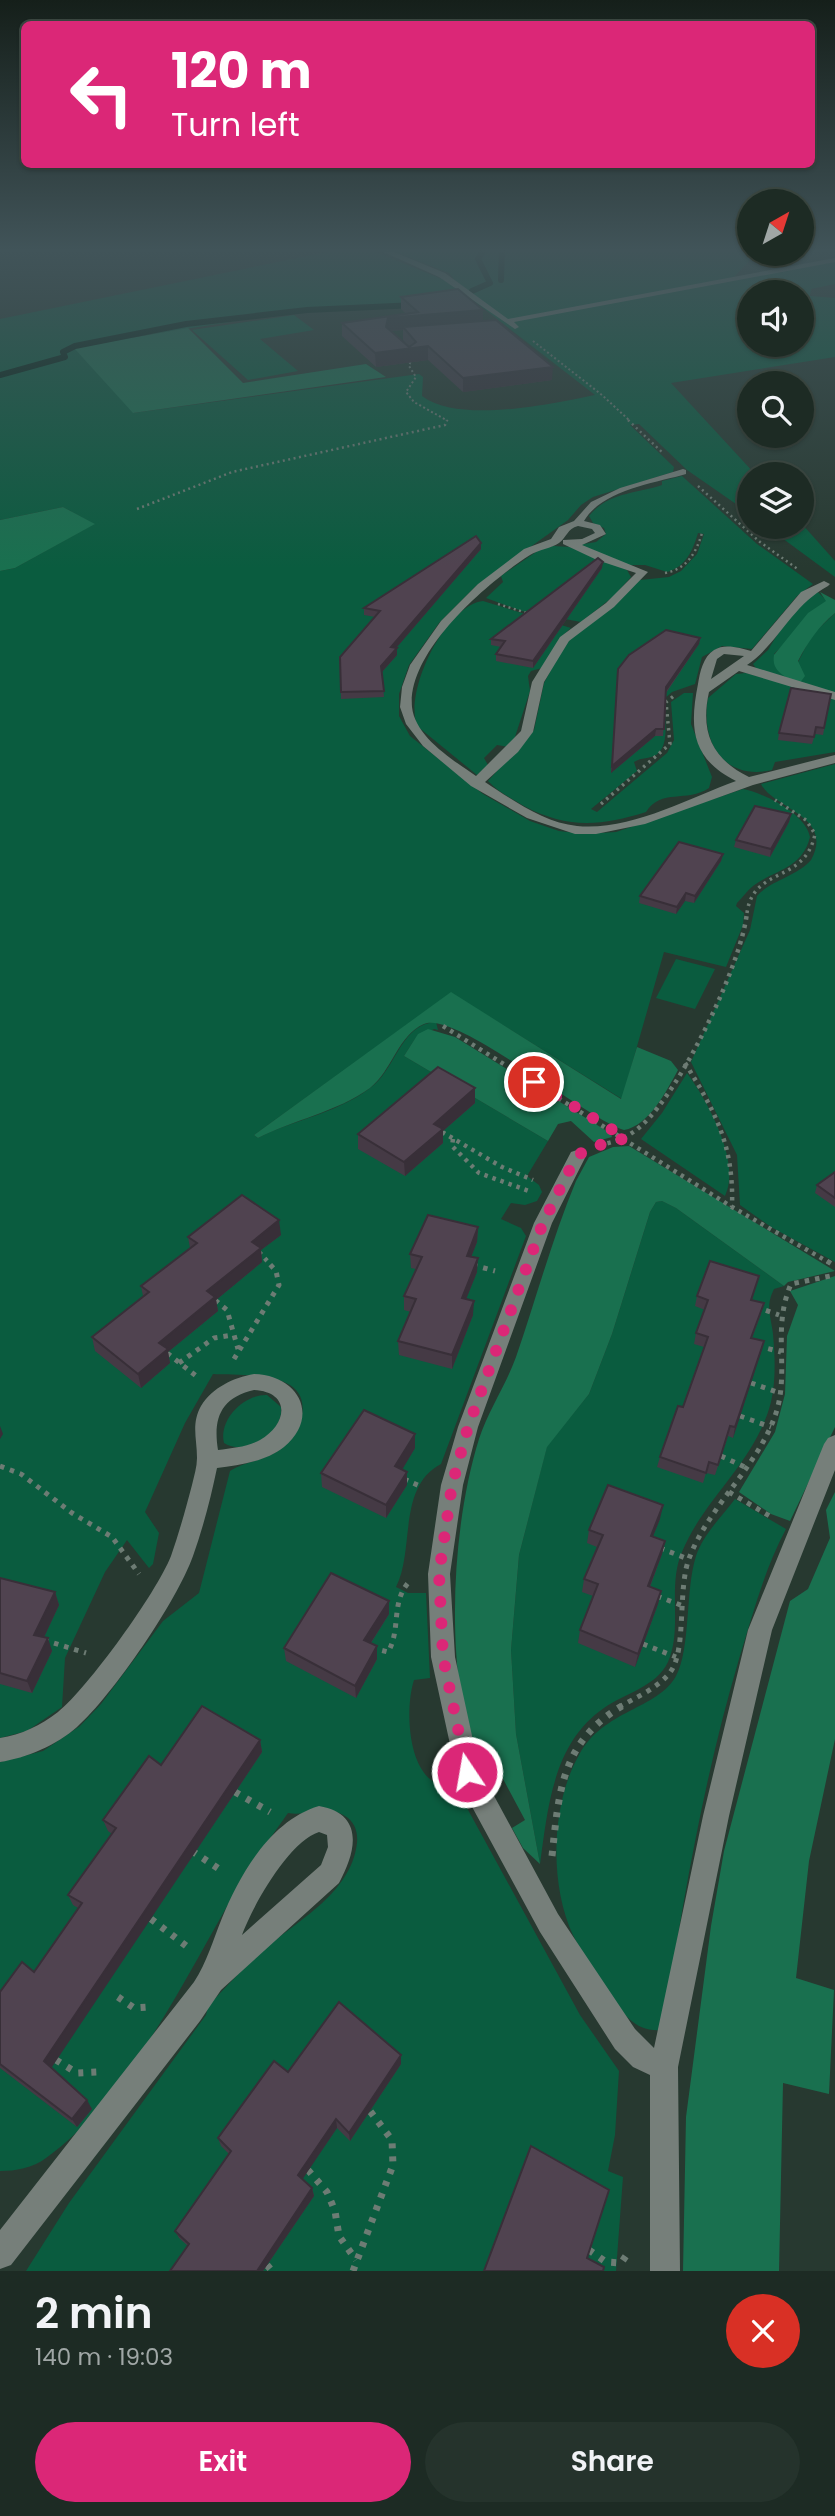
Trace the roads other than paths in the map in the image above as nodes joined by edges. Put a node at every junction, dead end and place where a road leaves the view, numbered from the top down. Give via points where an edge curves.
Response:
1 (683, 472) road end
2 (578, 523) junction
3 (561, 541) junction
4 (824, 584) road end
5 (754, 655) junction
6 (739, 667) junction
7 (703, 690) junction
8 (835, 696) edge
9 (835, 759) edge
10 (748, 782) junction
11 (476, 783) junction
12 (577, 1156) road end
13 (835, 1444) edge
14 (208, 1460) junction
15 (0, 1750) edge
16 (214, 1973) junction
17 (664, 2067) junction
18 (0, 2254) edge
19 (665, 2271) edge

1 - 2 street via 603,499 581,514
2 - 3 street via 561,530
2 - 3 street via 596,527 601,534 584,542
3 - 11 street via 519,557 472,596 421,657 410,680 406,711 417,736
3 - 11 street via 643,572 610,605 564,639 538,682 522,740
4 - 5 street via 797,602
5 - 6 street
5 - 7 street via 731,649 716,652 709,659
6 - 7 street
6 - 8 street
7 - 10 street via 697,723 706,749 713,762
9 - 10 street
10 - 11 street via 631,822 590,830 538,820
12 - 17 street via 543,1223 468,1427 452,1485 439,1574 443,1657 467,1772 549,1923 625,2039 643,2057
13 - 17 street via 760,1630
14 - 14 street via 204,1428 215,1404 232,1388 260,1383 283,1390 293,1407 289,1424 268,1446 239,1457
14 - 15 street via 181,1558 87,1699 40,1738
16 - 16 street via 234,1920 288,1837 303,1823 321,1819 339,1828 344,1843 330,1874
16 - 18 street
17 - 19 street

